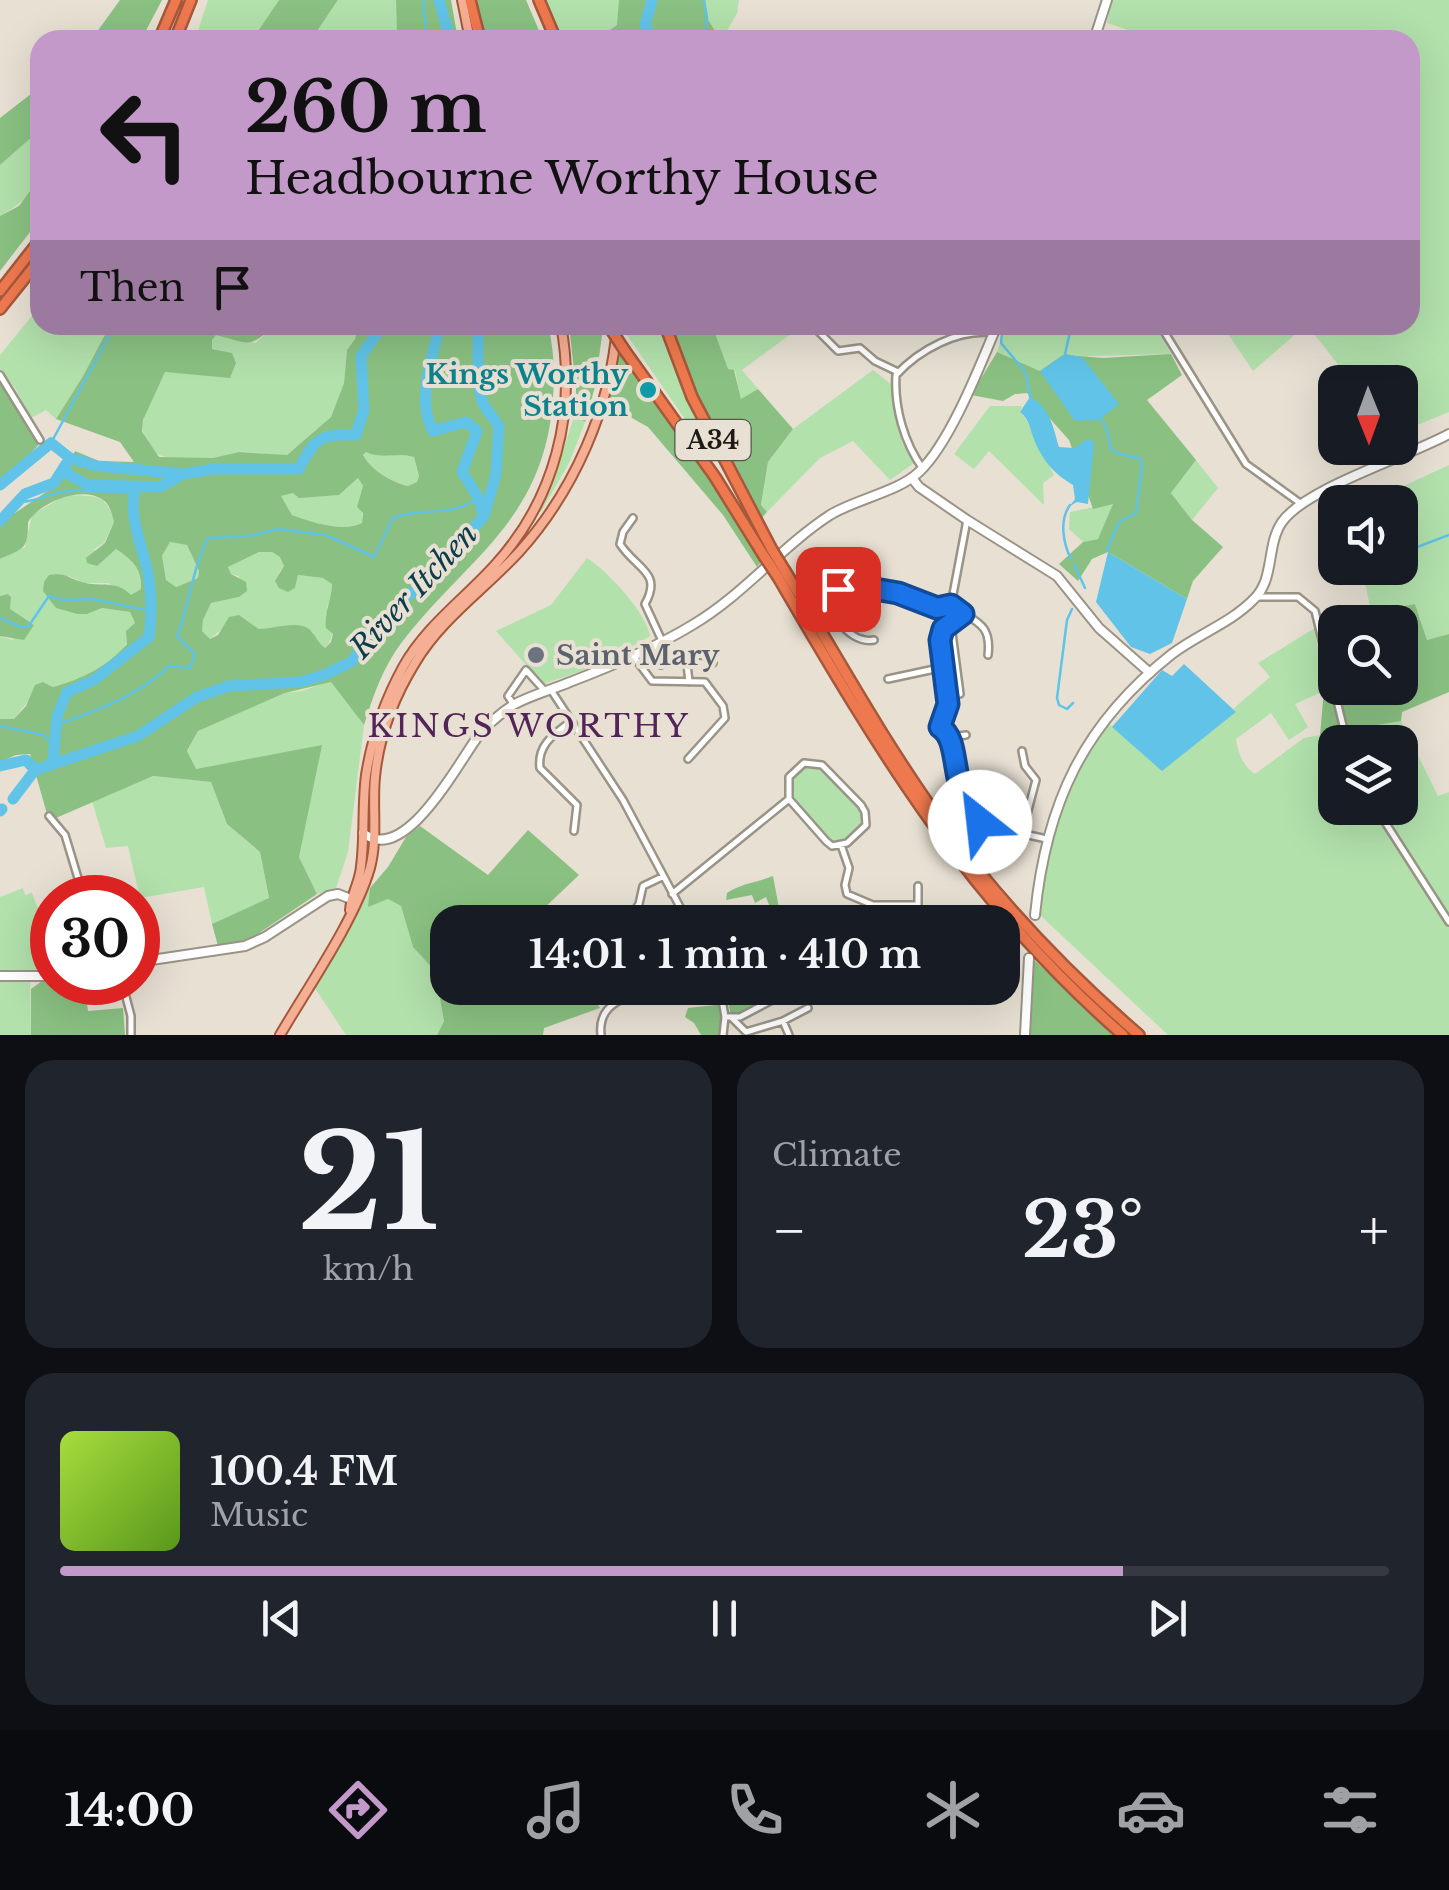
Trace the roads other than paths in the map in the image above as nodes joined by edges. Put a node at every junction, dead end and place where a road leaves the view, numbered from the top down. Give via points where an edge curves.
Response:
1 (176, 0) edge
2 (192, 0) edge
3 (462, 0) edge
4 (470, 0) edge
5 (539, 0) edge
6 (1106, 0) edge
7 (162, 30) edge
8 (179, 30) edge
9 (468, 30) edge
10 (478, 30) edge
11 (552, 30) edge
12 (1097, 30) edge
13 (30, 253) edge
14 (30, 271) edge
15 (0, 291) edge
16 (0, 308) edge
17 (562, 335) edge
18 (615, 335) edge
19 (615, 335) edge
20 (670, 335) edge
21 (822, 335) edge
22 (960, 335) edge
23 (992, 335) edge
24 (1166, 335) edge
25 (898, 372) junction
26 (0, 374) edge
27 (1449, 434) edge
28 (40, 440) dead end
29 (923, 469) junction
30 (912, 478) junction
31 (1300, 503) junction
32 (633, 518) dead end
33 (967, 520) junction
34 (768, 553) junction
35 (782, 574) junction
36 (1256, 598) junction
37 (951, 605) junction
38 (963, 614) junction
39 (951, 625) junction
40 (874, 640) dead end
41 (662, 641) junction
42 (686, 655) junction
43 (988, 655) dead end
44 (633, 656) junction
45 (713, 662) dead end
46 (661, 665) dead end
47 (944, 667) junction
48 (1150, 673) junction
49 (888, 679) dead end
50 (689, 682) junction
51 (548, 690) junction
52 (960, 694) dead end
53 (514, 705) junction
54 (570, 722) junction
55 (1343, 725) edge
56 (966, 735) dead end
57 (952, 738) junction
58 (1022, 751) dead end
59 (688, 759) dead end
60 (789, 799) junction
61 (49, 816) dead end
62 (1387, 825) edge
63 (574, 831) dead end
64 (364, 833) junction
65 (1022, 833) junction
66 (375, 839) junction
67 (1046, 839) junction
68 (841, 845) junction
69 (362, 864) junction
70 (77, 875) edge
71 (662, 878) junction
72 (918, 886) dead end
73 (672, 894) junction
74 (354, 900) junction
75 (918, 904) joint
76 (637, 905) edge
77 (678, 905) edge
78 (1034, 915) dead end
79 (1449, 922) edge
80 (1029, 958) dead end
81 (160, 959) edge
82 (0, 976) edge
83 (30, 976) edge
84 (128, 1005) edge
85 (610, 1005) edge
86 (725, 1005) edge
87 (763, 1005) edge
88 (808, 1008) dead end
89 (728, 1017) junction
90 (783, 1021) junction
91 (131, 1035) edge
92 (280, 1035) edge
93 (601, 1035) edge
94 (723, 1035) edge
95 (788, 1035) edge
96 (1024, 1035) edge
97 (1122, 1035) edge
98 (1139, 1035) edge

1 - 7 highway
2 - 8 highway
3 - 9 main road
4 - 10 highway
5 - 11 highway
6 - 12 main road
13 - 15 highway
14 - 16 highway
17 - 64 main road via 566,412 553,467 513,543 427,632 400,672 373,744
18 - 34 highway, A34, bridge
19 - 66 main road via 591,434 558,502 436,633 399,692 378,756
20 - 34 highway, A34 via 692,397
21 - 25 street via 838,351 860,348
22 - 25 street
23 - 29 main road
24 - 31 street via 1246,464
25 - 29 street via 904,434
26 - 28 street
27 - 31 main road
29 - 30 main road
30 - 33 main road
30 - 41 main road via 817,524 710,613
31 - 36 main road via 1278,528
32 - 41 street via 620,544 652,579 646,609
33 - 37 street
33 - 48 main road via 1058,576 1099,628
34 - 35 highway, A34, bridge
35 - 97 highway, A34 via 892,769 970,878 1050,968
35 - 98 highway, A34 via 964,853 1028,929
36 - 48 main road
36 - 55 street via 1298,597 1315,611
37 - 38 street
37 - 40 street via 937,608 846,584 834,599 836,613 859,640
38 - 39 street
38 - 43 street via 985,629
39 - 47 street via 940,640
39 - 52 street
41 - 44 main road
42 - 45 street
42 - 46 street
42 - 50 street
44 - 50 street via 652,681
44 - 51 main road
47 - 49 street
47 - 57 street via 948,704 940,727
48 - 67 main road via 1086,744
50 - 59 street via 710,686 725,718
51 - 53 main road
51 - 53 street via 526,670 508,696
51 - 54 street
53 - 66 main road via 481,733 414,825
54 - 63 street via 549,738 539,761 577,805
54 - 71 street via 623,800
56 - 57 street
57 - 65 street via 968,811 987,827
58 - 65 street via 1036,780
60 - 68 street via 832,846
60 - 68 street via 787,783 798,766 816,762 829,770 866,816 858,835
60 - 73 street
61 - 70 street via 65,835
62 - 79 street
64 - 66 main road
64 - 69 main road
65 - 67 street
66 - 69 main road
66 - 74 main road
67 - 78 main road
68 - 75 street via 849,868 847,894 880,906
69 - 74 main road
71 - 73 street
71 - 76 street via 643,886
72 - 75 street
73 - 77 street
74 - 81 main road via 328,896 246,946
74 - 92 main road
80 - 96 main road
82 - 83 main road
84 - 91 street
85 - 93 street
86 - 89 street
87 - 89 street
88 - 90 street
89 - 90 street via 746,1032
89 - 94 street
90 - 95 street

